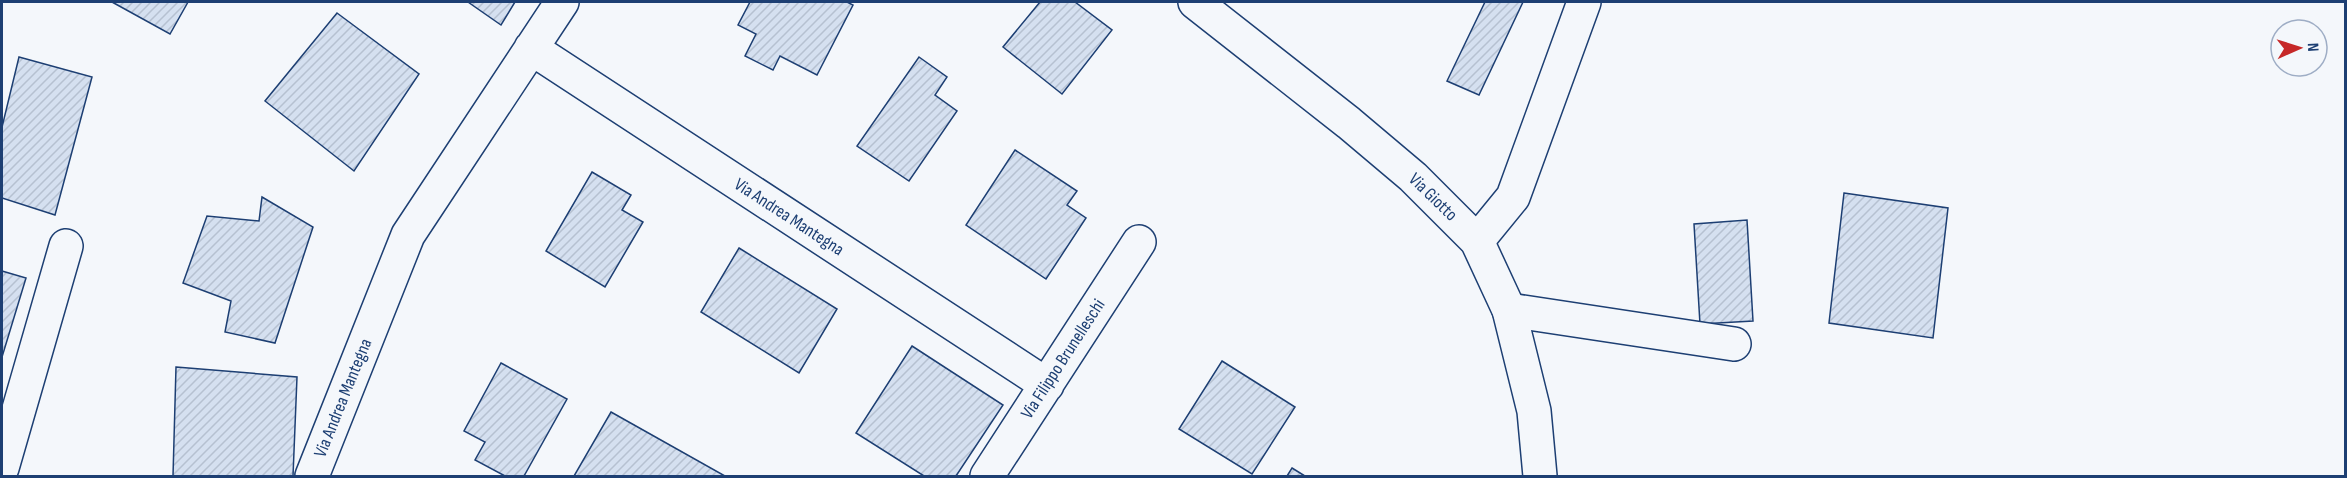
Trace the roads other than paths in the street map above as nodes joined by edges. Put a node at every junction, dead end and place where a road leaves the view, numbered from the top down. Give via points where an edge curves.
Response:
1 (562, 2) edge
2 (1196, 2) edge
3 (1584, 2) edge
4 (531, 48) junction
5 (1477, 241) junction
6 (1139, 242) dead end
7 (66, 246) dead end
8 (1509, 310) junction
9 (1734, 345) dead end
10 (1047, 385) junction
11 (2, 468) edge
12 (320, 474) edge
13 (987, 477) edge
14 (1540, 477) edge

1 - 4 street, Via Andrea Mantegna
2 - 5 street, Via Giotto via 1413,177
3 - 5 street via 1514,198
4 - 10 street, Via Andrea Mantegna
4 - 12 street, Via Andrea Mantegna via 408,235
5 - 8 street, Via Giotto
6 - 10 street, Via Filippo Brunelleschi
7 - 11 street
8 - 9 street
8 - 14 street, Via Giotto via 1534,411
10 - 13 street, Via Filippo Brunelleschi

